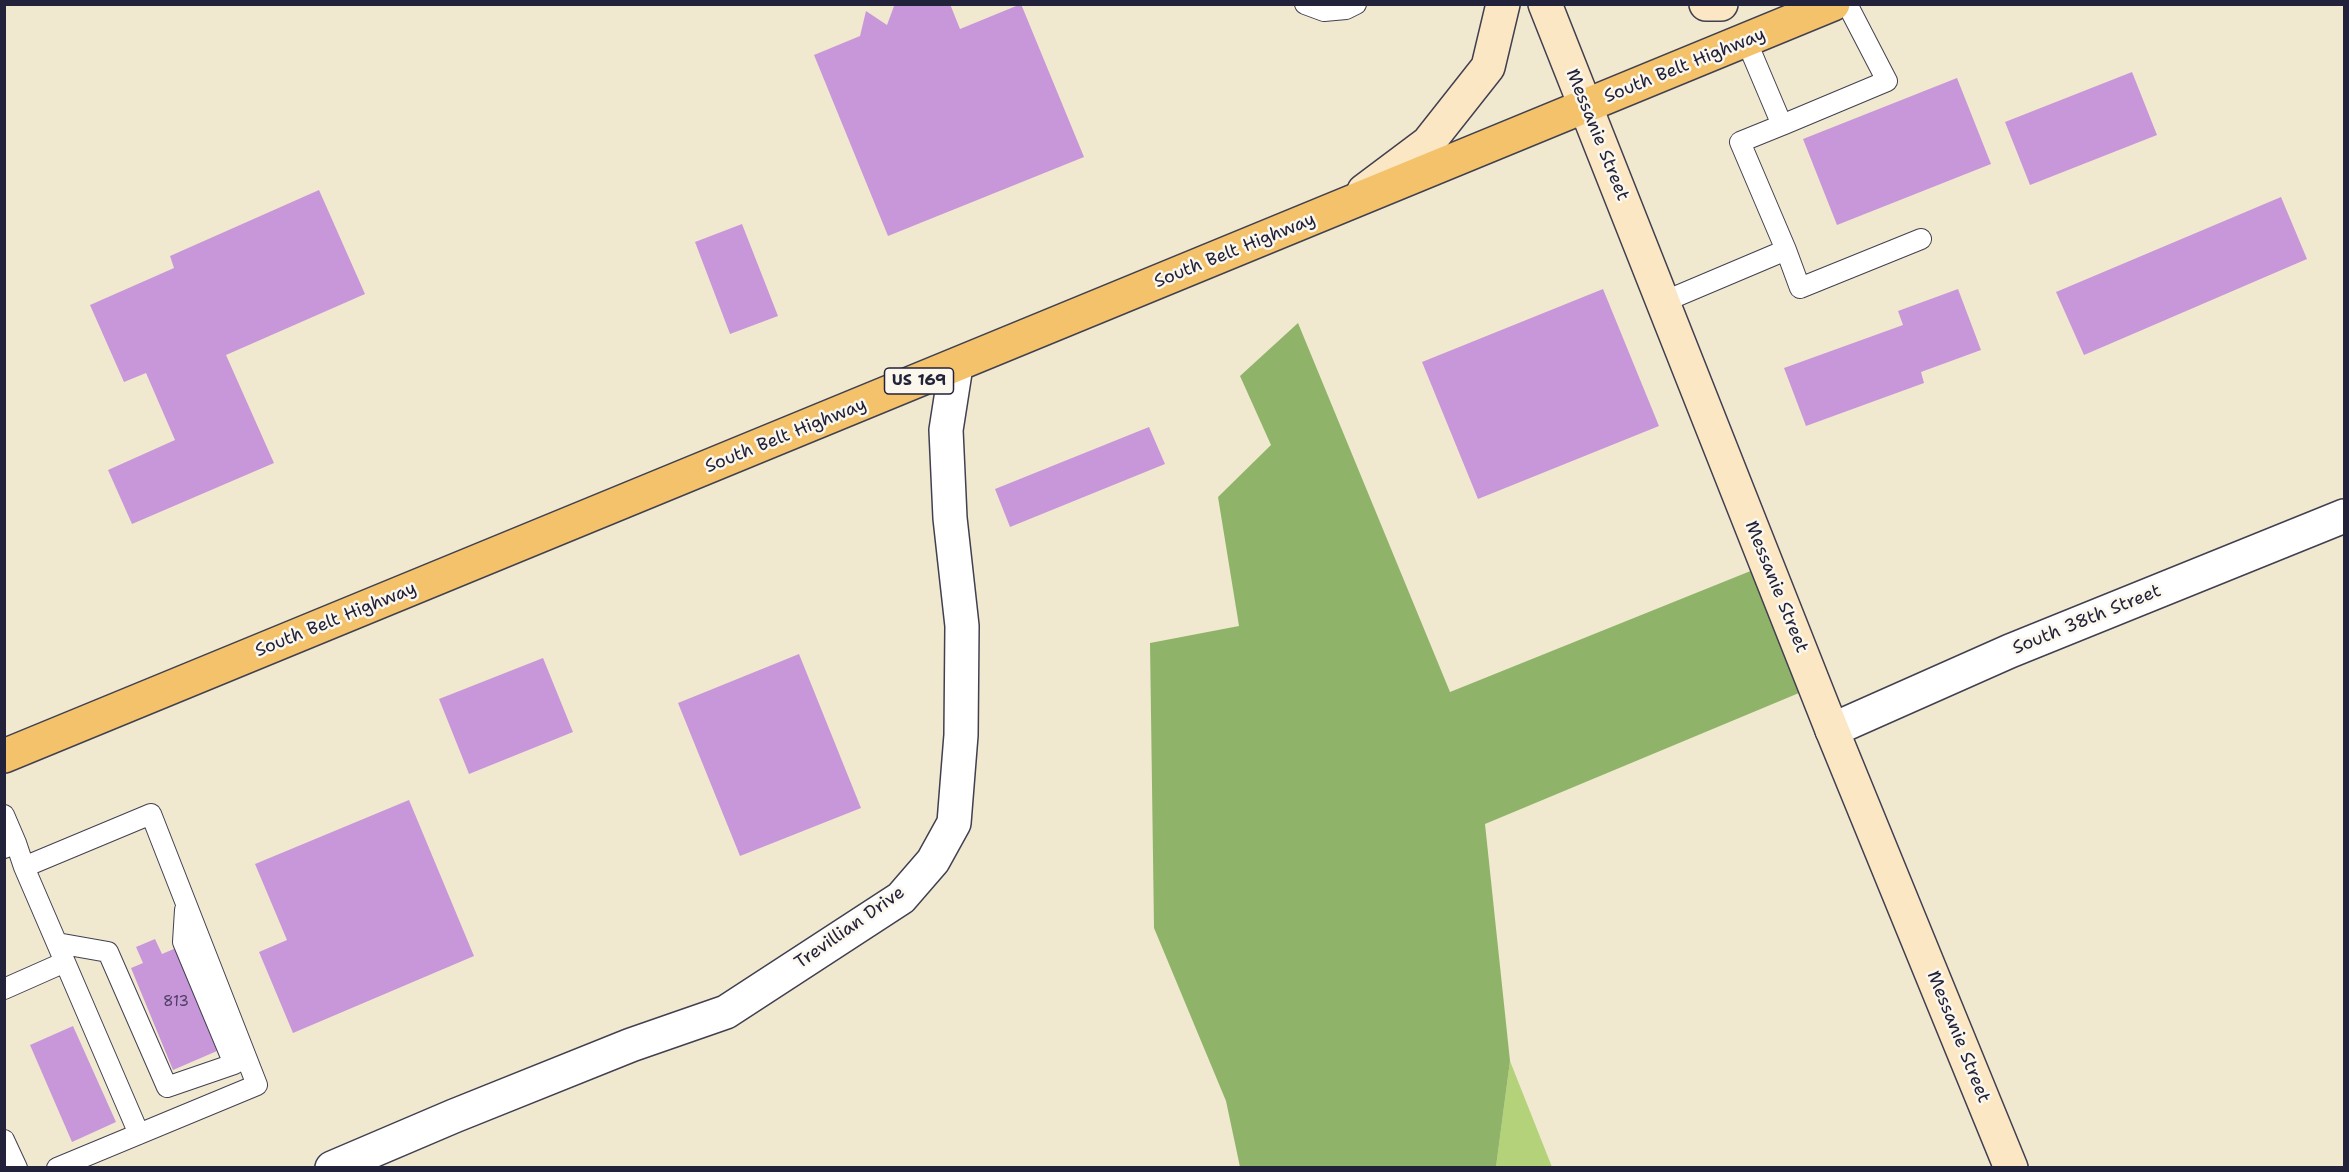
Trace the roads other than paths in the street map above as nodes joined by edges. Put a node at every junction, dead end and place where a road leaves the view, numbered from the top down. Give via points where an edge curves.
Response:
1 (1305, 4) edge
2 (1356, 4) edge
3 (1503, 4) edge
4 (1545, 4) edge
5 (1706, 4) edge
6 (1721, 4) edge
7 (1833, 4) edge
8 (1847, 4) edge
9 (1746, 40) junction
10 (1586, 106) junction
11 (1782, 125) junction
12 (1343, 207) junction
13 (1921, 239) dead end
14 (1786, 250) junction
15 (1663, 302) junction
16 (956, 366) junction
17 (2344, 516) edge
18 (1832, 730) junction
19 (4, 756) edge
20 (4, 815) edge
21 (10, 845) edge
22 (24, 867) junction
23 (185, 901) junction
24 (57, 943) junction
25 (65, 962) junction
26 (4, 990) edge
27 (139, 1134) junction
28 (4, 1140) edge
29 (17, 1167) edge
30 (57, 1167) edge
31 (332, 1167) edge
32 (2011, 1167) edge

1 - 2 lane via 1324,11
3 - 12 street via 1488,66 1428,143
4 - 10 street, Messanie Street
5 - 6 street
7 - 9 main road, South Belt Highway / US 169
8 - 11 lane via 1887,81
9 - 10 main road, South Belt Highway / US 169
9 - 11 lane
10 - 12 main road, South Belt Highway / US 169
10 - 15 street, Messanie Street
11 - 14 lane via 1740,142
12 - 16 main road, South Belt Highway / US 169
13 - 14 lane via 1800,288
14 - 15 lane
15 - 18 street, Messanie Street
16 - 19 main road, South Belt Highway / US 169
16 - 31 street, Trevillian Drive via 946,430 950,518 962,626 961,735 954,823 933,861 901,898 726,1012 632,1045
17 - 18 street, South 38th Street via 2010,651
18 - 32 street, Messanie Street
20 - 21 lane
21 - 22 lane
22 - 23 lane via 151,814
22 - 24 lane
23 - 24 lane via 183,942 234,1064 167,1088 108,952
23 - 27 lane via 257,1085
24 - 25 lane
25 - 26 lane
25 - 27 lane
27 - 30 lane
28 - 29 lane

